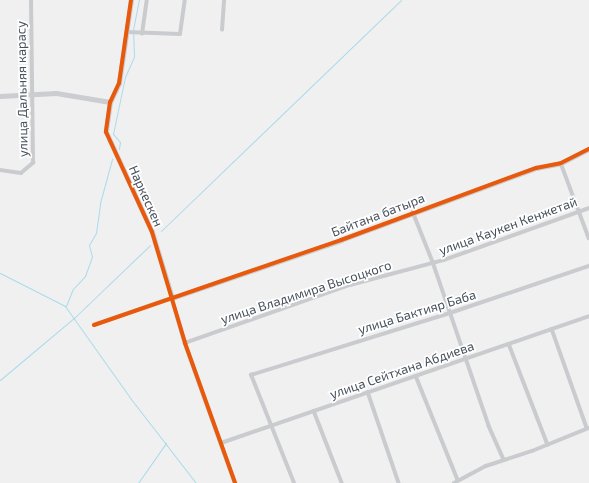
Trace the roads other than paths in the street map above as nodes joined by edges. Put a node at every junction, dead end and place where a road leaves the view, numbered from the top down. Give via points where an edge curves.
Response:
1 (31, 0) edge
2 (132, 0) edge
3 (147, 0) edge
4 (185, 0) edge
5 (224, 0) edge
6 (222, 30) dead end
7 (127, 32) junction
8 (140, 34) junction
9 (32, 94) junction
10 (0, 96) edge
11 (110, 102) junction
12 (589, 149) edge
13 (561, 163) junction
14 (0, 170) edge
15 (589, 208) edge
16 (579, 211) junction
17 (414, 212) junction
18 (589, 238) edge
19 (433, 262) junction
20 (589, 266) edge
21 (172, 298) junction
22 (450, 313) junction
23 (589, 316) edge
24 (94, 325) dead end
25 (552, 329) junction
26 (185, 343) junction
27 (509, 344) junction
28 (465, 359) junction
29 (416, 376) junction
30 (368, 392) junction
31 (314, 411) junction
32 (269, 426) junction
33 (588, 428) edge
34 (221, 443) junction
35 (548, 444) junction
36 (504, 460) junction
37 (458, 480) junction
38 (235, 483) edge
39 (294, 483) edge
40 (342, 483) edge
41 (399, 483) edge
42 (454, 483) edge

1 - 9 street, улица Дальняя карасу
2 - 7 street, Наркескен
3 - 8 street
4 - 8 street via 180,34
5 - 6 street
7 - 8 street
7 - 11 street, Наркескен via 119,83
9 - 10 street
9 - 11 street via 56,93
9 - 14 street, улица Дальняя карасу via 33,163 21,173
11 - 21 street, Наркескен via 106,132 152,232
12 - 13 street, Байтана батыра
13 - 16 street
13 - 17 street, Байтана батыра via 536,168
15 - 16 street, улица Каукен Кенжетай
16 - 18 street
16 - 19 street, улица Каукен Кенжетай
17 - 19 street
17 - 21 street, Байтана батыра
19 - 22 street
19 - 26 street, улица Владимира Высоцкого via 350,285
20 - 22 street, улица Бактияр Баба
21 - 24 street
21 - 26 street
22 - 28 street
22 - 32 street, улица Бактияр Баба via 251,375
23 - 25 street, улица Сейтхана Абдиева
25 - 27 street, улица Сейтхана Абдиева
25 - 33 street
26 - 34 street
27 - 28 street, улица Сейтхана Абдиева
27 - 35 street
28 - 29 street, улица Сейтхана Абдиева
28 - 36 street
29 - 30 street, улица Сейтхана Абдиева
29 - 37 street
30 - 31 street, улица Сейтхана Абдиева
30 - 41 street
31 - 32 street, улица Сейтхана Абдиева
31 - 40 street
32 - 34 street, улица Сейтхана Абдиева
32 - 39 street
33 - 35 street
34 - 38 street
35 - 36 street
36 - 37 street
37 - 42 street

